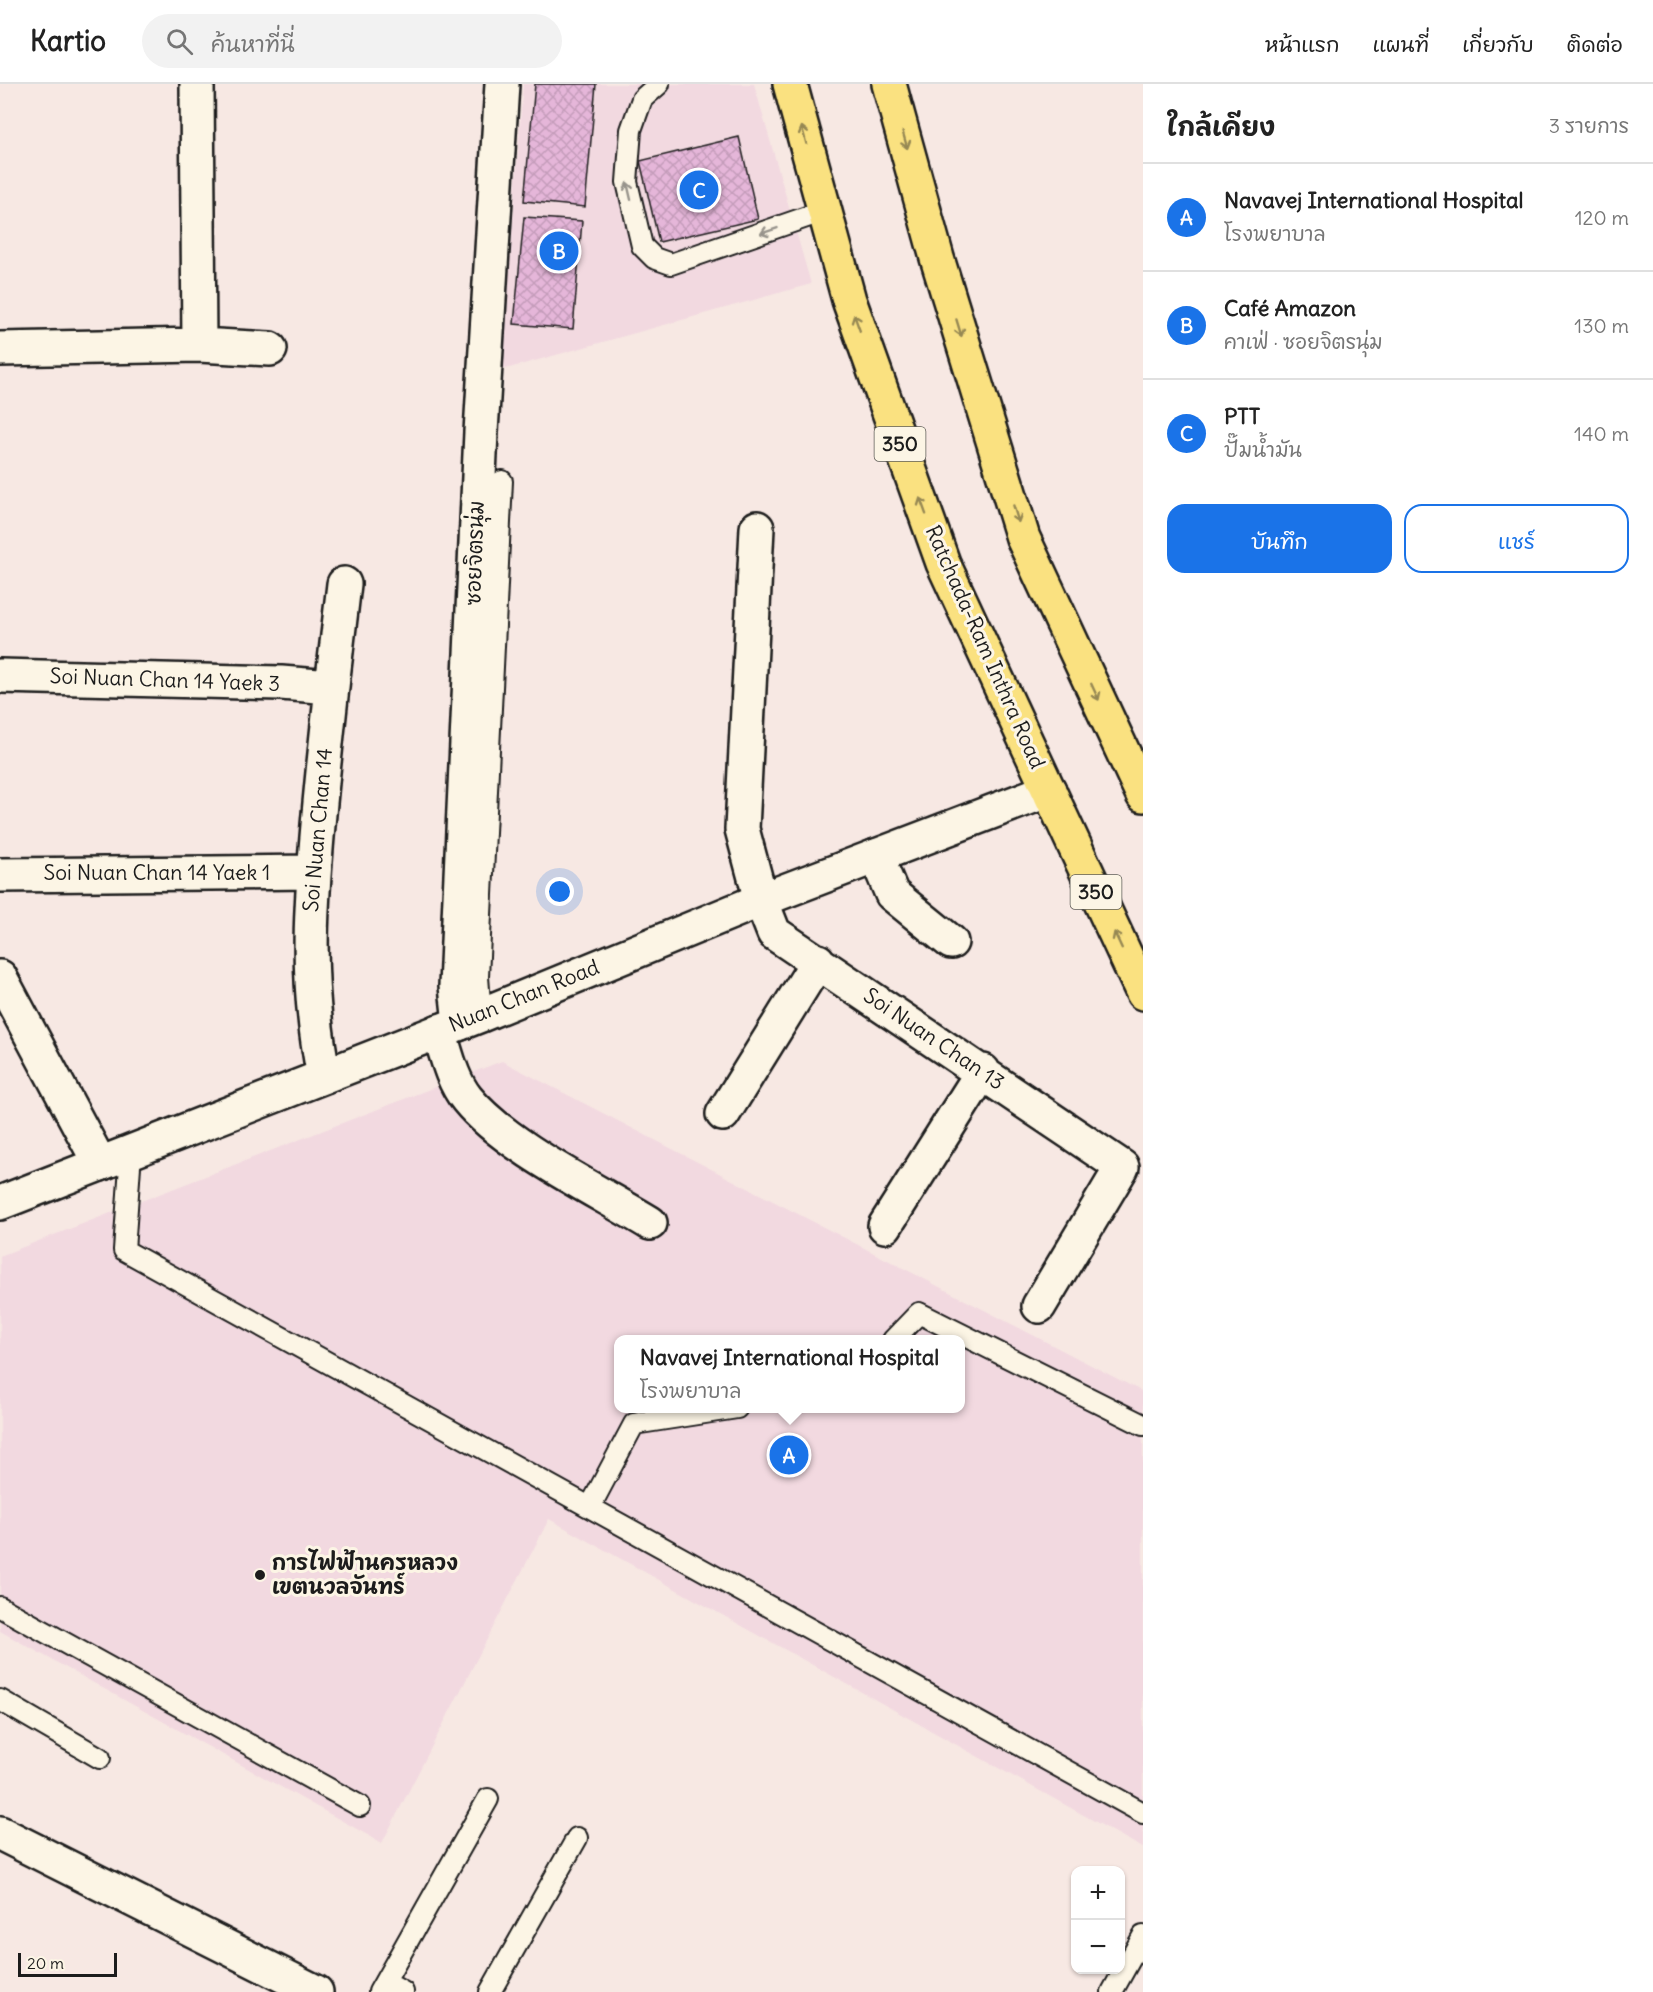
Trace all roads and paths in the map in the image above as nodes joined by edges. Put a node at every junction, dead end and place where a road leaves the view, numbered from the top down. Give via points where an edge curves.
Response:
1 (197, 84) edge
2 (502, 84) edge
3 (658, 84) edge
4 (790, 84) edge
5 (889, 84) edge
6 (824, 211) junction
7 (199, 345) junction
8 (0, 349) edge
9 (270, 350) dead end
10 (502, 482) dead end
11 (757, 528) dead end
12 (344, 584) dead end
13 (0, 676) edge
14 (331, 687) junction
15 (1135, 758) edge
16 (1049, 790) junction
17 (1143, 795) edge
18 (876, 856) junction
19 (313, 872) junction
20 (0, 875) edge
21 (761, 900) junction
22 (951, 942) dead end
23 (818, 961) junction
24 (0, 977) edge
25 (1143, 993) edge
26 (460, 1023) junction
27 (983, 1071) junction
28 (324, 1076) junction
29 (723, 1114) dead end
30 (131, 1152) junction
31 (100, 1164) junction
32 (0, 1203) edge
33 (650, 1223) dead end
34 (885, 1226) dead end
35 (1039, 1306) dead end
36 (898, 1335) edge
37 (963, 1335) edge
38 (965, 1336) edge
39 (705, 1413) edge
40 (1143, 1425) edge
41 (590, 1507) junction
42 (0, 1607) edge
43 (0, 1700) edge
44 (100, 1758) dead end
45 (488, 1799) dead end
46 (360, 1806) dead end
47 (1143, 1813) edge
48 (0, 1833) edge
49 (577, 1838) dead end
50 (1143, 1936) edge
51 (382, 1987) edge
52 (316, 1992) edge
53 (403, 1992) edge
54 (490, 1992) edge
55 (1112, 1992) edge

1 - 7 street
2 - 26 street, ซอยจิตรนุ่ม via 480,432 456,986
6 -> 3 lane via 671,264 654,258 642,246 627,182 631,130 642,99
6 -> 4 main road, Ratchada-Ram Inthra Road / 350
5 -> 15 main road via 937,258 1023,538
16 -> 6 main road, Ratchada-Ram Inthra Road / 350 via 943,563 849,300
7 - 8 street
7 - 9 street
10 - 26 lane via 478,977
11 - 21 street, Soi Nuan Chan 13 via 742,829
12 - 14 street, Soi Nuan Chan 14
13 - 14 street, Soi Nuan Chan 14 Yaek 3
14 - 19 street, Soi Nuan Chan 14
15 - 17 main road
16 - 18 street, Nuan Chan Road
25 -> 16 main road, Ratchada-Ram Inthra Road / 350
18 - 21 street, Nuan Chan Road
18 - 22 street via 892,894
19 - 20 street, Soi Nuan Chan 14 Yaek 1
19 - 28 street, Soi Nuan Chan 14 via 309,974
21 - 23 street, Soi Nuan Chan 13 via 774,933
21 - 26 street, Nuan Chan Road
23 - 27 street, Soi Nuan Chan 13
23 - 29 street
24 - 31 street
26 - 28 street, Nuan Chan Road
26 - 33 street, ซอยจิตรนุ่ม via 453,1072 467,1099 512,1140
27 - 34 street
27 - 35 street, Soi Nuan Chan 13 via 1122,1167
28 - 30 street, Nuan Chan Road
30 - 31 street, Nuan Chan Road
30 - 41 lane via 124,1250
31 - 32 street, Nuan Chan Road
36 - 37 lane via 919,1313
38 - 40 lane
39 - 41 lane via 634,1424
41 - 47 lane
42 - 46 lane
43 - 44 lane
45 - 51 lane
48 - 52 street
49 - 54 lane
50 - 55 lane
51 - 53 lane

